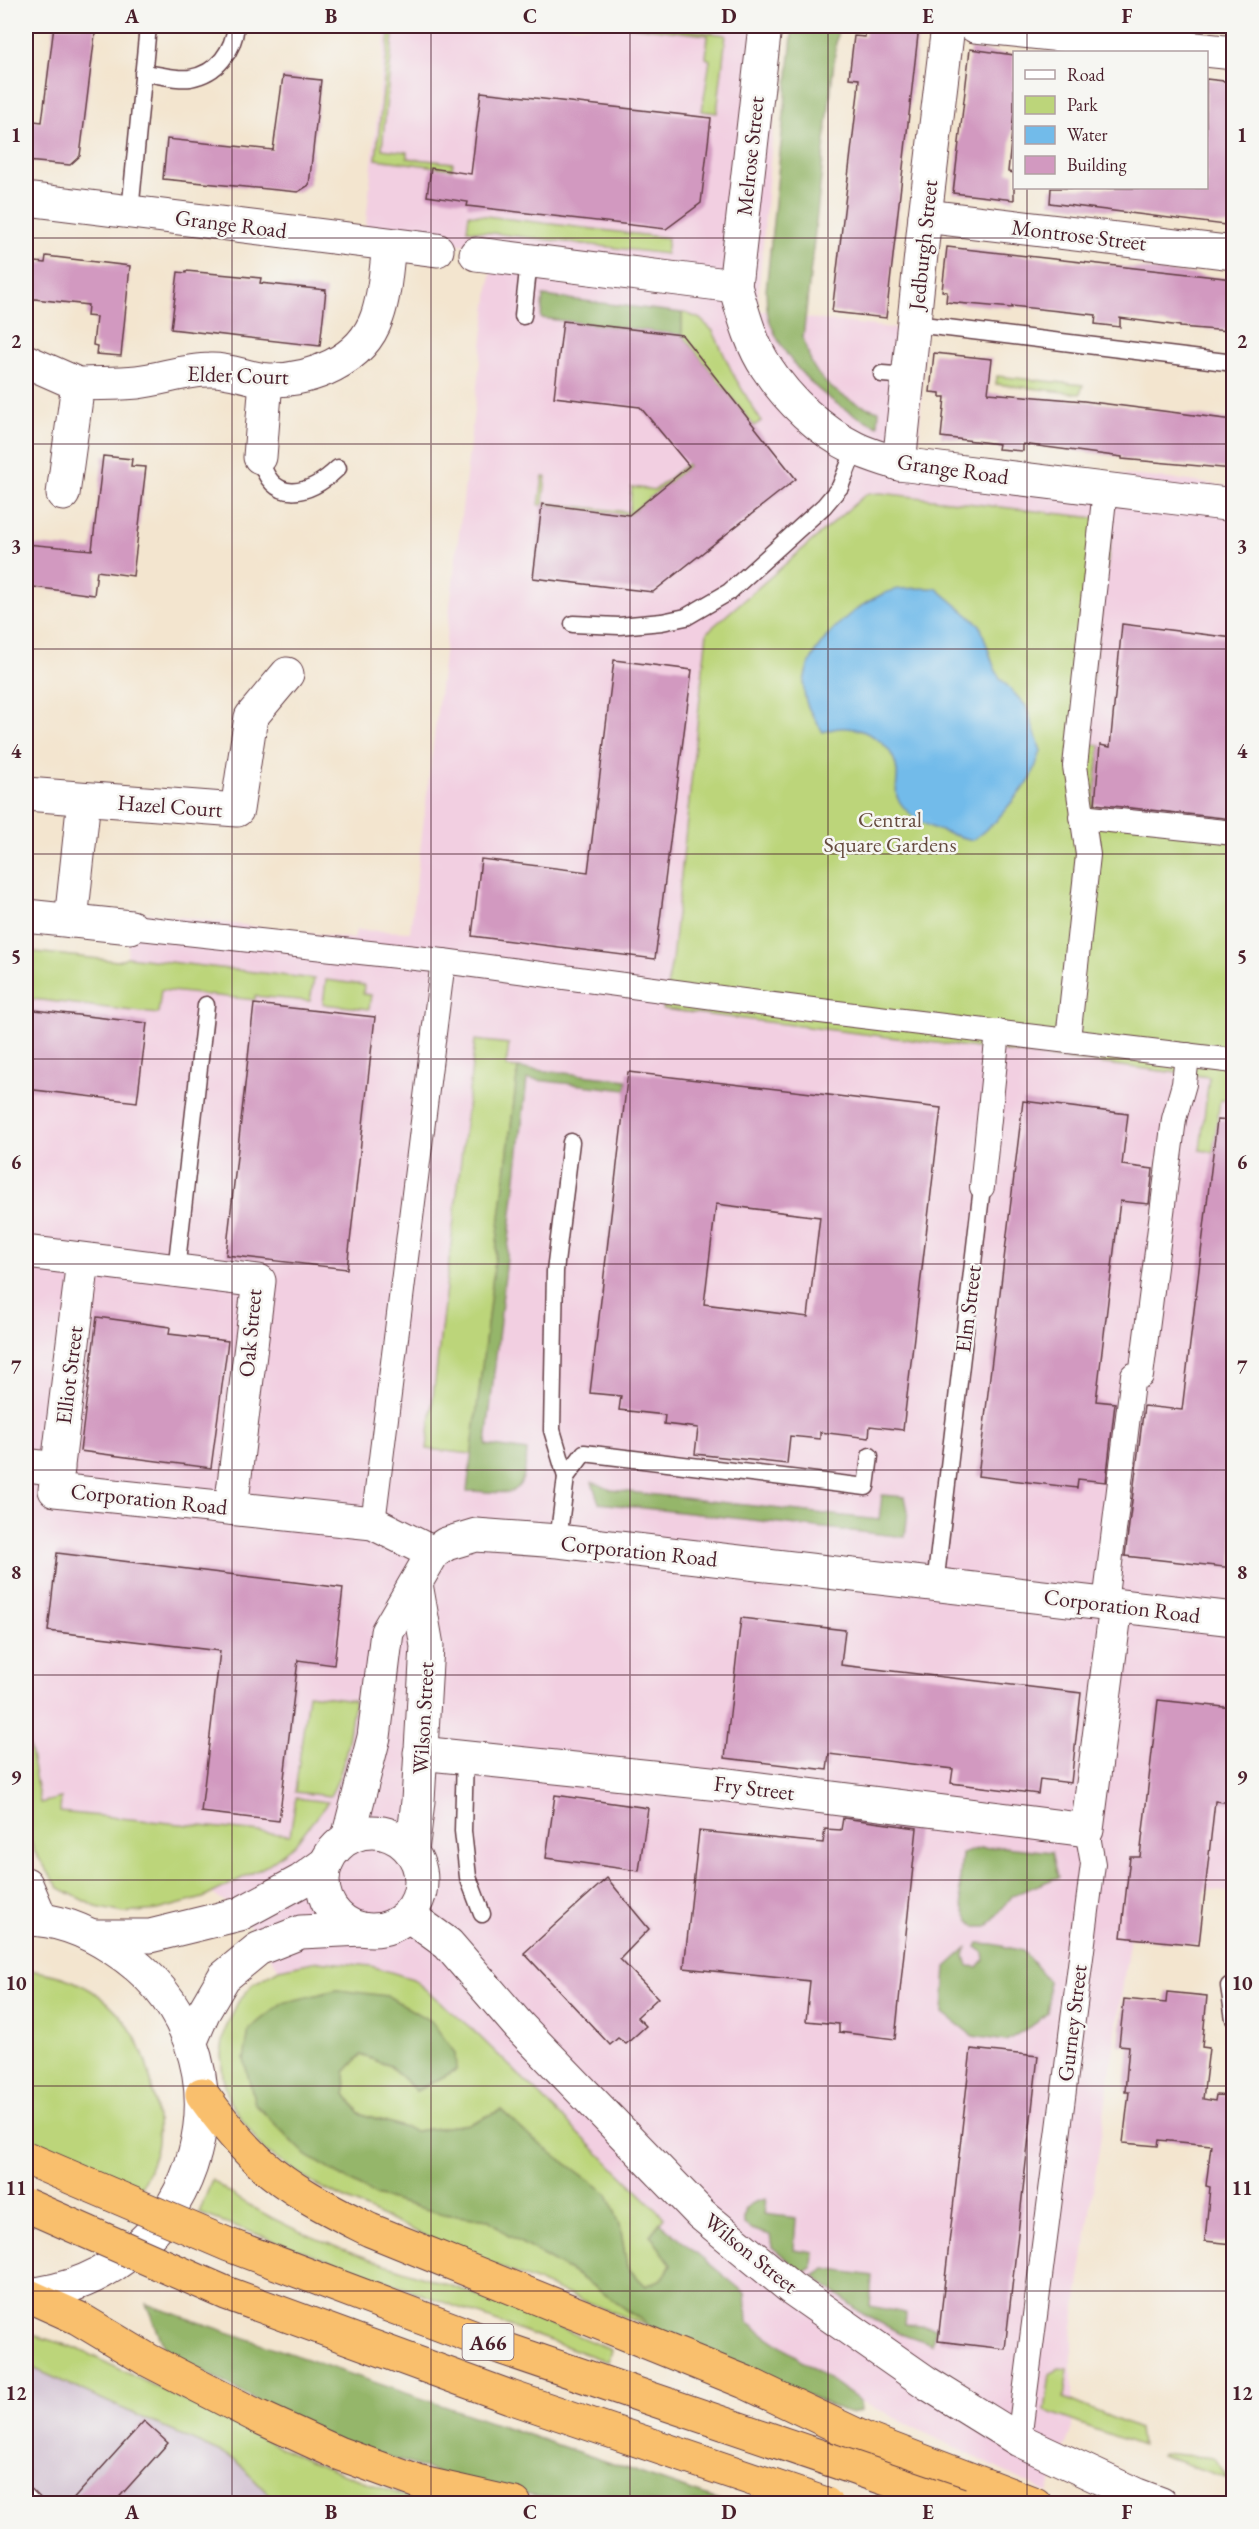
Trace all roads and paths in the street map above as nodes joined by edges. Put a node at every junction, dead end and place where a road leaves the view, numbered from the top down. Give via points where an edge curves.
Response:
1 (148, 26) edge
2 (236, 26) edge
3 (765, 26) edge
4 (948, 26) edge
5 (975, 26) edge
6 (1233, 53) edge
7 (143, 73) junction
8 (26, 200) edge
9 (130, 212) junction
10 (925, 216) junction
11 (389, 245) junction
12 (437, 250) dead end
13 (1233, 253) edge
14 (476, 254) dead end
15 (529, 261) junction
16 (735, 286) junction
17 (524, 316) dead end
18 (915, 324) junction
19 (26, 361) edge
20 (1233, 363) edge
21 (266, 380) junction
22 (78, 384) junction
23 (855, 448) junction
24 (260, 457) joint
25 (899, 464) junction
26 (338, 468) dead end
27 (1105, 490) junction
28 (63, 494) dead end
29 (1233, 505) edge
30 (573, 624) dead end
31 (287, 675) dead end
32 (26, 794) edge
33 (84, 799) junction
34 (1081, 817) junction
35 (1233, 833) edge
36 (26, 916) edge
37 (71, 921) junction
38 (131, 927) joint
39 (443, 961) junction
40 (206, 1005) dead end
41 (998, 1032) junction
42 (1068, 1040) junction
43 (1187, 1055) junction
44 (1233, 1061) edge
45 (571, 1142) dead end
46 (982, 1187) joint
47 (26, 1252) edge
48 (83, 1260) junction
49 (176, 1271) junction
50 (870, 1456) dead end
51 (26, 1465) edge
52 (566, 1477) junction
53 (56, 1479) junction
54 (231, 1508) junction
55 (374, 1523) junction
56 (558, 1541) junction
57 (433, 1553) junction
58 (416, 1584) junction
59 (935, 1585) junction
60 (1111, 1605) junction
61 (1233, 1619) edge
62 (420, 1753) junction
63 (465, 1756) junction
64 (1087, 1830) junction
65 (348, 1838) junction
66 (412, 1852) junction
67 (326, 1863) junction
68 (26, 1884) edge
69 (482, 1914) dead end
70 (408, 1915) junction
71 (33, 1919) edge
72 (362, 1929) junction
73 (95, 1936) junction
74 (1229, 1986) dead end
75 (1233, 2019) edge
76 (190, 2041) junction
77 (202, 2094) junction
78 (26, 2158) edge
79 (26, 2205) edge
80 (26, 2295) edge
81 (1019, 2440) junction
82 (26, 2496) edge
83 (34, 2504) edge
84 (515, 2504) edge
85 (826, 2504) edge
86 (960, 2504) edge
87 (1035, 2504) edge
88 (1161, 2504) edge

1 - 7 lane
2 - 7 lane via 234,42 216,68 189,78
3 - 16 street, Melrose Street
4 - 10 street, Jedburgh Street
5 - 6 street
7 - 9 lane
8 - 9 street, Grange Road
9 - 11 street, Grange Road
10 - 13 street, Montrose Street
10 - 18 street, Jedburgh Street
11 - 12 street, Grange Road
11 - 21 street, Elder Court via 377,319 364,340 347,358 322,372
14 - 15 street
15 - 16 street
15 - 17 lane
16 - 23 street, Grange Road via 766,367 793,401 821,426
18 - 20 lane
18 - 25 street, Jedburgh Street via 896,375
19 - 22 street
21 - 22 street, Elder Court via 221,370 201,370 138,382
21 - 24 street
22 - 28 street
23 - 25 street, Grange Road
23 - 30 lane via 840,487 824,506 729,592 686,617 662,622 619,626
24 - 26 lane via 266,478 288,491 316,485
25 - 27 street, Grange Road
27 - 29 street, Grange Road
27 - 34 street via 1075,766
31 - 33 street, Hazel Court via 251,717 237,810
32 - 33 street, Hazel Court
33 - 37 street
34 - 35 street
34 - 42 street via 1089,855
36 - 37 street
37 - 38 street
38 - 39 street
39 - 41 street
39 - 55 street
40 - 49 lane
41 - 42 street
41 - 46 street, Elm Street
42 - 43 street
43 - 44 street
43 - 60 street via 1174,1119 1141,1376 1133,1375
45 - 52 lane via 555,1271 552,1419
46 - 59 lane, Elm Street
47 - 48 street, Oak Street
48 - 49 street, Oak Street
48 - 53 street, Elliot Street
49 - 54 street, Oak Street via 260,1281
50 - 52 lane via 866,1487 584,1453
51 - 53 street, Corporation Road
52 - 56 lane
53 - 54 street, Corporation Road
54 - 55 street, Corporation Road
55 - 57 street, Corporation Road
56 - 57 street, Corporation Road via 476,1535 446,1544
56 - 59 street, Corporation Road
57 - 58 street, Wilson Street
58 - 62 street, Wilson Street via 427,1646
58 - 65 street, Wilson Street via 387,1632 374,1737
59 - 60 street, Corporation Road
60 - 61 street, Corporation Road
60 - 64 street, Gurney Street
62 - 63 street, Fry Street
62 - 66 street, Wilson Street
63 - 64 street, Fry Street
63 - 69 lane via 463,1831 468,1877
64 - 81 street, Gurney Street via 1093,1864
65 - 66 street via 361,1833 383,1834 402,1842
65 - 67 street
66 - 70 street via 420,1868 422,1885
67 - 72 street via 325,1897 346,1923
67 - 73 street via 240,1914 150,1936
68 - 71 street
70 - 72 street via 394,1926
70 - 81 street, Wilson Street via 448,1944 519,2026 702,2214 791,2288
71 - 73 street via 69,1925
72 - 76 street via 301,1932 258,1949 224,1977
73 - 76 street via 136,1962 168,1998
74 - 75 lane
76 - 77 street
77 - 80 street via 198,2143 183,2189 156,2230 119,2263 75,2285
77 - 87 highway, A66 via 229,2131 263,2166 370,2230 745,2382 865,2439
78 - 86 highway, A66, bridge via 229,2245 491,2344
79 - 85 highway, A66, bridge via 226,2293 510,2397
80 - 84 highway via 78,2318 148,2360 248,2411 338,2453 418,2482
81 - 88 street, Wilson Street
82 - 83 lane

